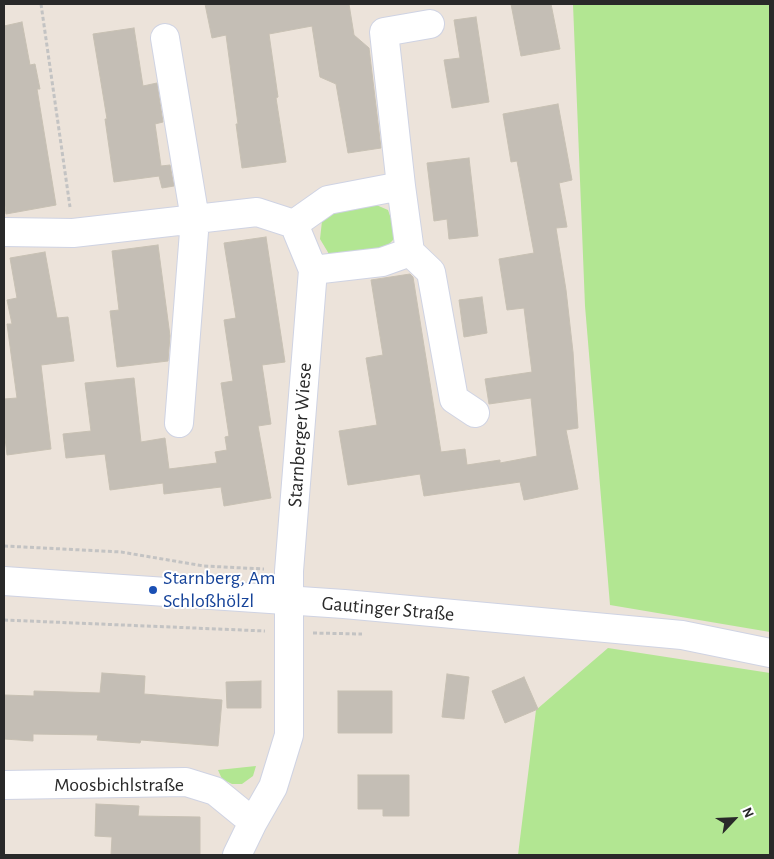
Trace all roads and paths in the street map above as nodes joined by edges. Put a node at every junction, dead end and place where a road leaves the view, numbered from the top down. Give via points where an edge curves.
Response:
1 (41, 4) edge
2 (430, 24) dead end
3 (165, 38) dead end
4 (401, 186) junction
5 (195, 219) junction
6 (294, 224) junction
7 (4, 232) edge
8 (73, 233) junction
9 (410, 252) junction
10 (313, 270) junction
11 (475, 413) dead end
12 (179, 423) dead end
13 (4, 546) edge
14 (289, 571) junction
15 (4, 581) edge
16 (289, 601) junction
17 (4, 620) edge
18 (288, 632) junction
19 (770, 653) edge
20 (4, 785) edge
21 (253, 822) junction
22 (237, 855) edge

1 - 8 path
2 - 4 street via 384,32
3 - 5 street
4 - 6 street via 328,200
4 - 9 street
5 - 6 street via 256,212
5 - 8 street
5 - 12 street
6 - 10 street, Starnberger Wiese
7 - 8 street
9 - 10 street via 382,262
9 - 11 street via 431,272 454,399
10 - 14 street, Starnberger Wiese
13 - 14 path via 121,552 204,566
14 - 16 street, Starnberger Wiese
15 - 16 street, Gautinger Straße
16 - 18 street, Starnberger Wiese
16 - 19 street, Gautinger Straße via 682,635
17 - 18 path
18 - 21 street, Starnberger Wiese via 289,734 273,787
20 - 21 street, Moosbichlstraße via 186,782 215,791
21 - 22 street, Starnberger Wiese

